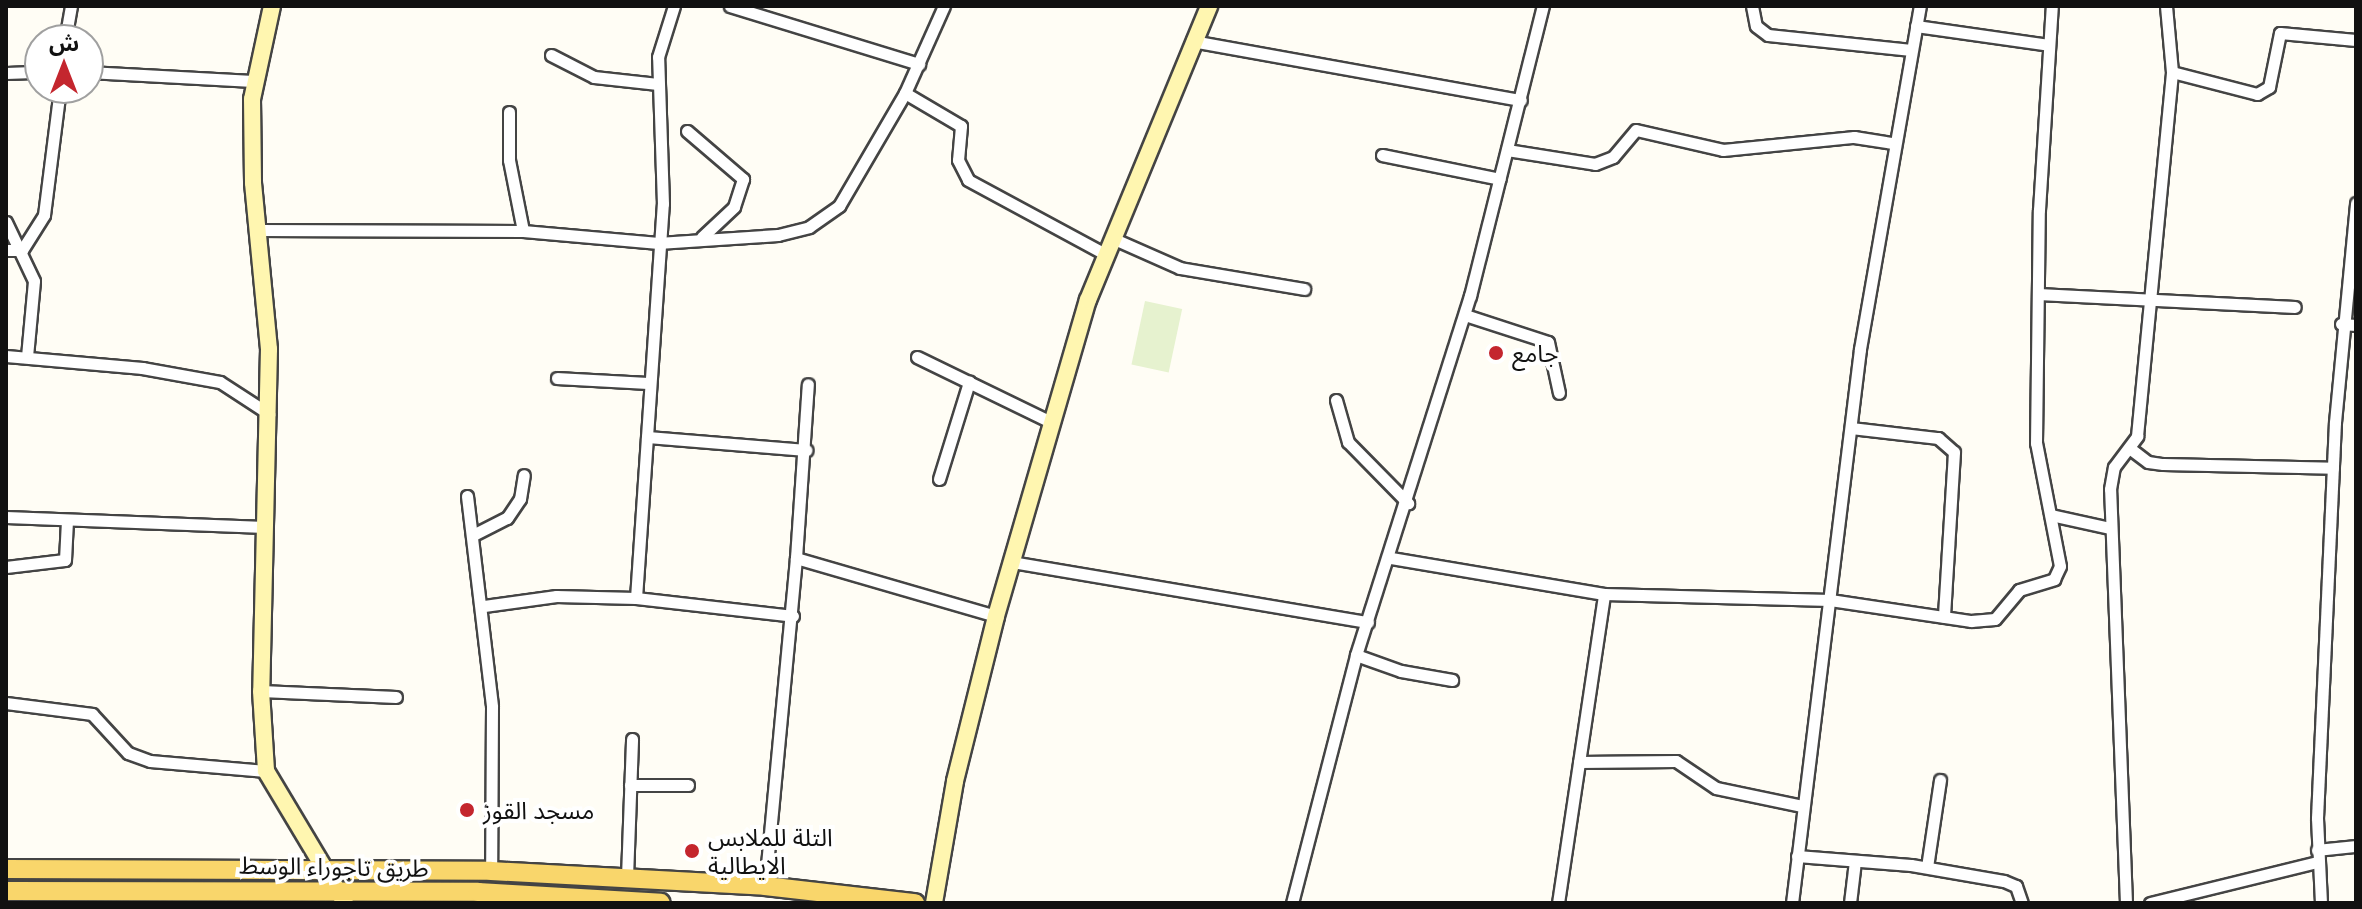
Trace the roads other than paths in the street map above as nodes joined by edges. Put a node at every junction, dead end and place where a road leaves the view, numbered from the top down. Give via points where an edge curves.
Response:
1 (272, 6) edge
2 (674, 6) edge
3 (730, 6) edge
4 (944, 6) edge
5 (1209, 6) edge
6 (1543, 6) edge
7 (1752, 6) edge
8 (1920, 6) edge
9 (2052, 6) edge
10 (2166, 6) edge
11 (1916, 26) junction
12 (2356, 40) edge
13 (1192, 41) junction
14 (2049, 45) junction
15 (1911, 50) junction
16 (551, 55) dead end
17 (919, 64) junction
18 (2172, 72) junction
19 (104, 73) edge
20 (253, 81) junction
21 (658, 84) junction
22 (905, 93) junction
23 (1521, 100) junction
24 (58, 104) edge
25 (509, 112) dead end
26 (687, 131) dead end
27 (1893, 143) junction
28 (1507, 150) junction
29 (1382, 155) dead end
30 (1500, 179) junction
31 (2356, 203) edge
32 (6, 222) edge
33 (258, 230) junction
34 (523, 231) junction
35 (702, 237) junction
36 (658, 243) junction
37 (1109, 246) junction
38 (6, 250) edge
39 (22, 250) junction
40 (1304, 289) dead end
41 (2038, 294) junction
42 (2147, 298) junction
43 (2295, 307) dead end
44 (1465, 315) junction
45 (2341, 324) junction
46 (2356, 325) edge
47 (6, 356) edge
48 (27, 356) junction
49 (917, 357) dead end
50 (557, 378) dead end
51 (969, 382) junction
52 (647, 383) junction
53 (808, 384) dead end
54 (1559, 393) dead end
55 (1336, 400) dead end
56 (269, 414) junction
57 (1053, 423) junction
58 (1851, 428) junction
59 (647, 437) junction
60 (806, 450) junction
61 (2132, 450) junction
62 (2333, 468) junction
63 (524, 475) dead end
64 (939, 479) dead end
65 (467, 496) dead end
66 (1408, 503) junction
67 (2051, 515) junction
68 (6, 517) edge
69 (67, 520) junction
70 (265, 527) junction
71 (2110, 528) junction
72 (473, 535) junction
73 (796, 558) junction
74 (1391, 558) junction
75 (1012, 562) junction
76 (6, 567) edge
77 (1604, 594) junction
78 (636, 598) junction
79 (1830, 600) junction
80 (484, 606) junction
81 (793, 616) junction
82 (996, 616) junction
83 (1944, 617) junction
84 (1368, 622) junction
85 (1356, 655) junction
86 (1452, 680) dead end
87 (261, 691) junction
88 (396, 697) dead end
89 (6, 703) edge
90 (632, 739) dead end
91 (1579, 762) junction
92 (266, 771) junction
93 (1940, 780) dead end
94 (630, 785) junction
95 (688, 785) dead end
96 (1802, 806) junction
97 (2356, 846) edge
98 (1797, 856) junction
99 (2317, 856) junction
100 (1855, 861) junction
101 (1927, 867) junction
102 (324, 868) junction
103 (6, 869) edge
104 (491, 871) junction
105 (627, 877) junction
106 (765, 886) junction
107 (236, 888) junction
108 (6, 891) edge
109 (342, 897) edge
110 (500, 898) edge
111 (267, 903) edge
112 (661, 903) edge
113 (915, 903) edge
114 (934, 903) edge
115 (1292, 903) edge
116 (1558, 903) edge
117 (1792, 903) edge
118 (1850, 903) edge
119 (2022, 903) edge
120 (2126, 903) edge
121 (2150, 903) edge
122 (2321, 903) edge

1 - 20 street
2 - 21 street via 658,57
3 - 17 street
4 - 17 street
5 - 13 street
6 - 23 street
7 - 15 street via 1756,26 1768,35
8 - 11 street
9 - 14 street
10 - 18 street
11 - 14 street
11 - 15 street
12 - 18 street via 2280,33 2269,87 2257,94
13 - 23 street
13 - 37 street
14 - 41 street
15 - 27 street
16 - 21 street via 594,77
17 - 22 street
18 - 42 street
19 - 20 street
20 - 33 street
21 - 36 street via 663,204
22 - 35 street via 839,206 824,219 778,235
22 - 37 street via 961,126 958,160 968,180
23 - 28 street
24 - 39 street via 44,215
25 - 34 street via 509,160
26 - 35 street via 743,179 734,207
27 - 28 street via 1854,137 1723,150 1636,130 1613,157 1595,164
27 - 58 street
28 - 30 street
29 - 30 street
30 - 44 street
31 - 45 street
32 - 39 street
33 - 34 street
33 - 56 street
34 - 36 street
35 - 36 street
36 - 52 street
37 - 40 street via 1180,268
37 - 57 street
38 - 39 street
39 - 48 street via 34,281
41 - 42 street
41 - 67 street via 2036,443
42 - 43 street
42 - 61 street
44 - 54 street via 1548,342
44 - 66 street
45 - 46 street
45 - 62 street
47 - 48 street
48 - 56 street via 220,382
49 - 51 street
50 - 52 street
51 - 57 street
51 - 64 street
52 - 59 street
53 - 60 street
55 - 66 street via 1348,442
56 - 70 street
57 - 75 street
58 - 79 street
58 - 83 street via 1938,438 1954,452
59 - 60 street
59 - 78 street
60 - 73 street
61 - 62 street via 2148,462 2163,464
61 - 71 street via 2111,475
62 - 99 street
63 - 72 street via 520,499 507,518
65 - 72 street
66 - 74 street
67 - 71 street
67 - 83 street via 2060,566 2054,579 2019,590 1995,619
68 - 69 street
69 - 70 street
69 - 76 street via 65,560
70 - 87 street
71 - 120 street
72 - 80 street
73 - 81 street
73 - 82 street
74 - 77 street
74 - 84 street
75 - 82 street
75 - 84 street
77 - 79 street
77 - 91 street
78 - 80 street via 556,596
78 - 81 street
79 - 83 street
79 - 96 street
80 - 104 street via 492,707
81 - 106 street
82 - 114 street via 955,781
84 - 85 street
85 - 86 street via 1401,671
85 - 115 street
87 - 88 street
87 - 92 street
89 - 92 street via 92,714 128,753 150,761
90 - 94 street
91 - 96 street via 1676,761 1716,788
91 - 116 street
92 - 102 street
93 - 101 street
94 - 95 street
94 - 105 street
96 - 98 street
97 - 99 street
98 - 100 street
98 - 117 street
99 - 121 street
99 - 122 street
100 - 101 street
100 - 118 street
101 - 119 street via 2016,886
102 - 103 main road
102 - 104 main road
102 - 109 street
104 - 105 main road
105 - 106 main road
106 - 113 main road
107 - 108 main road, طريق تاجوراء الوسط
107 - 109 main road, طريق تاجوراء الوسط
107 - 111 street
109 - 110 main road, طريق تاجوراء الوسط
110 - 112 main road, طريق تاجوراء الوسط

